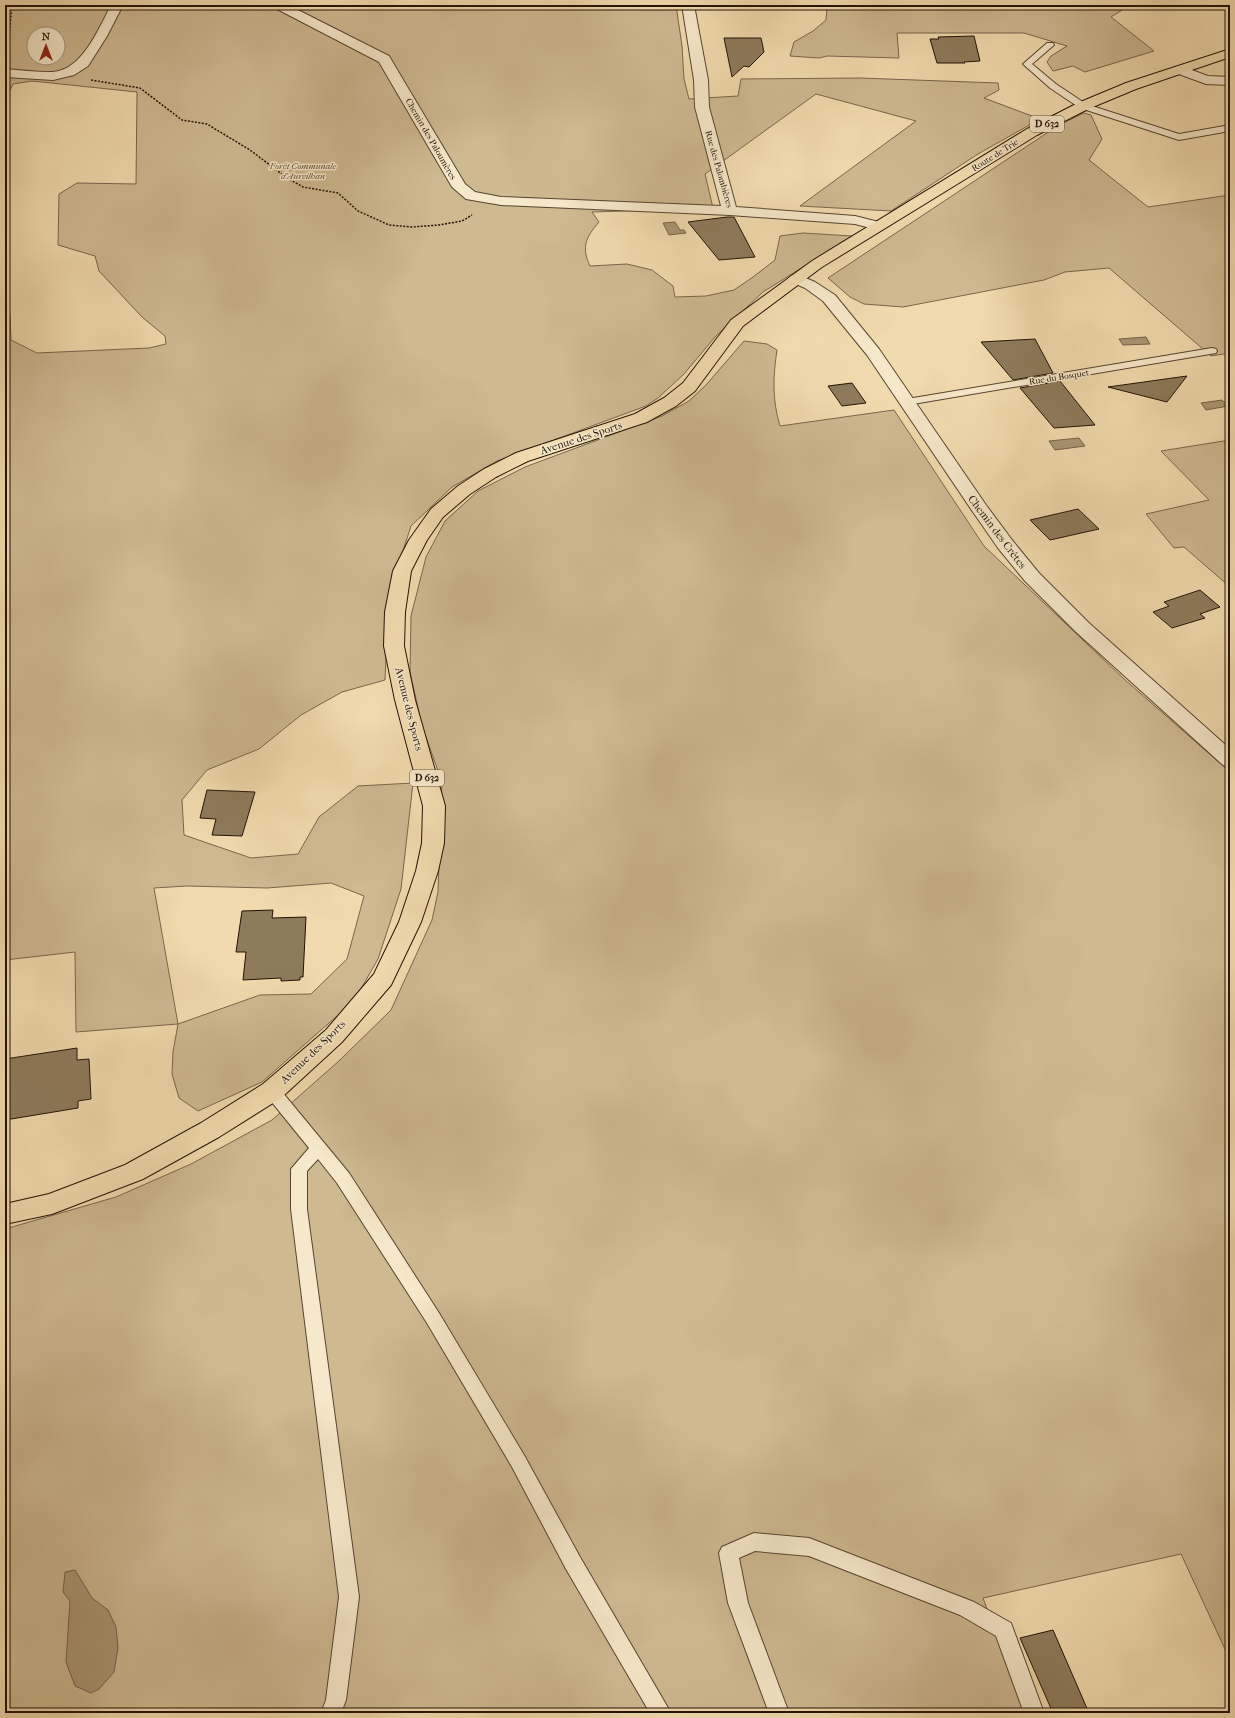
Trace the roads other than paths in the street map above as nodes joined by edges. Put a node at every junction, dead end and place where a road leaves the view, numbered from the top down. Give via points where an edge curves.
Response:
1 (117, 5) edge
2 (279, 5) edge
3 (688, 5) edge
4 (1050, 45) dead end
5 (1230, 53) edge
6 (5, 68) edge
7 (1181, 70) junction
8 (1230, 81) edge
9 (1083, 106) junction
10 (1230, 128) edge
11 (730, 211) junction
12 (878, 226) junction
13 (796, 279) junction
14 (1212, 352) dead end
15 (907, 402) junction
16 (1230, 760) edge
17 (272, 1091) junction
18 (319, 1148) junction
19 (5, 1214) edge
20 (331, 1713) edge
21 (662, 1713) edge
22 (779, 1713) edge
23 (1034, 1713) edge

1 - 6 street via 83,63 69,72 53,76
2 - 11 street, Chemin des Paloumères via 384,59 459,187 470,196 501,201
3 - 11 street, Rue des Palombières via 701,80 702,107
4 - 9 lane via 1027,64
5 - 7 main road, Route de Trie / D 632
7 - 8 street via 1206,80
7 - 9 main road, Route de Trie / D 632 via 1131,86
9 - 10 lane via 1179,137
9 - 12 main road, Route de Trie / D 632 via 1032,132
11 - 12 street, Rue des Palombières via 855,220
12 - 13 main road, D 632
13 - 15 street, Chemin des Crêtes via 810,284 829,298 873,352
13 - 17 main road, Avenue des Sports / D 632 via 738,323 689,387 670,402 641,418 522,457 490,473 464,490 437,514 418,540 402,571 395,612 394,646 405,700 434,806 433,843 427,871 410,922 382,979 334,1036
14 - 15 lane, Rue du Bosquet
15 - 16 street, Chemin des Crêtes via 1004,544 1032,577 1082,627
17 - 18 lane
17 - 19 main road, Avenue des Sports / D 632 via 210,1130 134,1172 52,1204
18 - 20 lane via 299,1169 299,1209 349,1597 336,1700
18 - 21 lane via 343,1178 433,1318
22 - 23 lane via 738,1603 729,1553 754,1542 809,1547 967,1608 1004,1630

